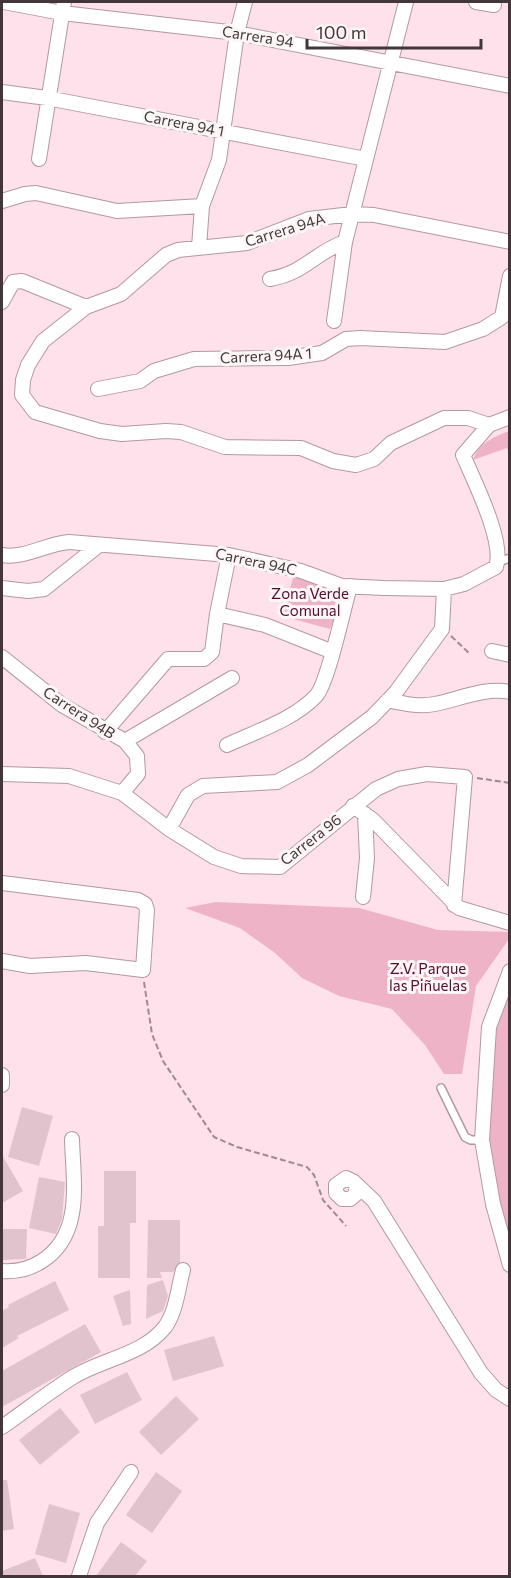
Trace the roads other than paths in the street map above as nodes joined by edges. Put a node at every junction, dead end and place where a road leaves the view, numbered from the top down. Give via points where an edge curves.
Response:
1 (4, 2) edge
2 (245, 2) edge
3 (406, 2) edge
4 (476, 2) edge
5 (494, 5) dead end
6 (63, 7) edge
7 (237, 33) junction
8 (391, 61) junction
9 (510, 86) edge
10 (2, 92) edge
11 (47, 98) junction
12 (223, 132) junction
13 (39, 159) dead end
14 (366, 159) junction
15 (2, 201) edge
16 (202, 206) junction
17 (352, 214) junction
18 (345, 242) junction
19 (510, 242) edge
20 (199, 247) junction
21 (510, 276) edge
22 (270, 279) dead end
23 (2, 302) edge
24 (86, 307) junction
25 (334, 321) dead end
26 (98, 389) dead end
27 (510, 417) edge
28 (489, 425) junction
29 (99, 545) junction
30 (2, 555) edge
31 (229, 555) junction
32 (502, 559) edge
33 (350, 586) junction
34 (2, 588) edge
35 (444, 589) junction
36 (217, 614) junction
37 (492, 651) dead end
38 (333, 652) junction
39 (510, 655) edge
40 (2, 657) edge
41 (232, 678) dead end
42 (510, 692) edge
43 (388, 700) junction
44 (105, 732) junction
45 (125, 741) junction
46 (227, 745) dead end
47 (2, 774) edge
48 (122, 793) junction
49 (353, 806) junction
50 (365, 814) junction
51 (169, 829) junction
52 (2, 884) edge
53 (363, 897) dead end
54 (454, 905) junction
55 (510, 923) edge
56 (2, 961) edge
57 (509, 975) edge
58 (2, 1075) edge
59 (2, 1085) edge
60 (441, 1088) dead end
61 (72, 1139) dead end
62 (482, 1140) junction
63 (356, 1185) dead end
64 (510, 1265) edge
65 (183, 1270) dead end
66 (2, 1271) edge
67 (510, 1399) edge
68 (2, 1427) edge
69 (131, 1472) dead end
70 (79, 1576) edge

1 - 6 street, Carrera 94
2 - 7 street
3 - 8 street
4 - 5 street
6 - 7 street, Carrera 94
6 - 11 street
7 - 8 street, Carrera 94
7 - 12 street
8 - 9 street, Carrera 94
8 - 14 street
10 - 11 street, Carrera 94 1
11 - 12 street, Carrera 94 1
11 - 13 street
12 - 14 street, Carrera 94 1
12 - 16 street via 219,160
14 - 17 street
15 - 16 street via 36,194 117,210
16 - 20 street
17 - 18 street
17 - 19 street, Carrera 94A
17 - 20 street, Carrera 94A via 309,219 247,243
18 - 22 street via 334,245 289,276
18 - 25 street
20 - 24 street, Carrera 94A via 166,255 121,294
21 - 26 street, Carrera 94A 1 via 502,317 483,329 446,342 360,338 346,339 322,353 288,358 194,359 153,371 140,381
23 - 24 street via 9,286 22,281
24 - 28 street via 43,340 28,365 22,395 35,412 122,434 181,432 225,447 301,447 333,461 356,465 374,459 391,443 444,418 468,418
27 - 28 street
28 - 32 street via 463,455
29 - 30 street, Carrera 94C via 55,543 23,555
29 - 31 street, Carrera 94C
29 - 34 street via 44,589
31 - 33 street, Carrera 94C
31 - 36 street
32 - 35 street, Carrera 94C via 496,567 464,584
33 - 35 street, Carrera 94C
33 - 38 street
35 - 43 street via 442,628
36 - 38 street via 264,625
36 - 44 street via 209,656 168,659
37 - 39 street
38 - 46 street via 318,694 295,713
40 - 44 street, Carrera 94B via 62,705
41 - 45 street
42 - 43 street via 489,691 432,705
43 - 51 street via 372,717 308,765 277,782 203,786 188,795
44 - 45 street, Carrera 94B
45 - 48 street, Carrera 94B via 136,756 138,774
47 - 48 street via 69,776
48 - 51 street, Carrera 96
49 - 50 street
49 - 51 street, Carrera 96 via 280,867 241,866 214,857
49 - 54 street, Carrera 96 via 398,779 427,774 465,777
50 - 53 street via 367,858
50 - 54 street
52 - 56 street via 140,901 147,910 142,970 86,963 30,966
54 - 55 street
57 - 62 street via 489,1027
58 - 59 street
60 - 62 lane via 465,1137
61 - 66 street via 73,1212 64,1239 39,1263 22,1270
62 - 64 street via 493,1204
63 - 67 street via 381,1210 481,1373
65 - 68 street via 173,1311 157,1336 73,1377
69 - 70 street via 97,1523

